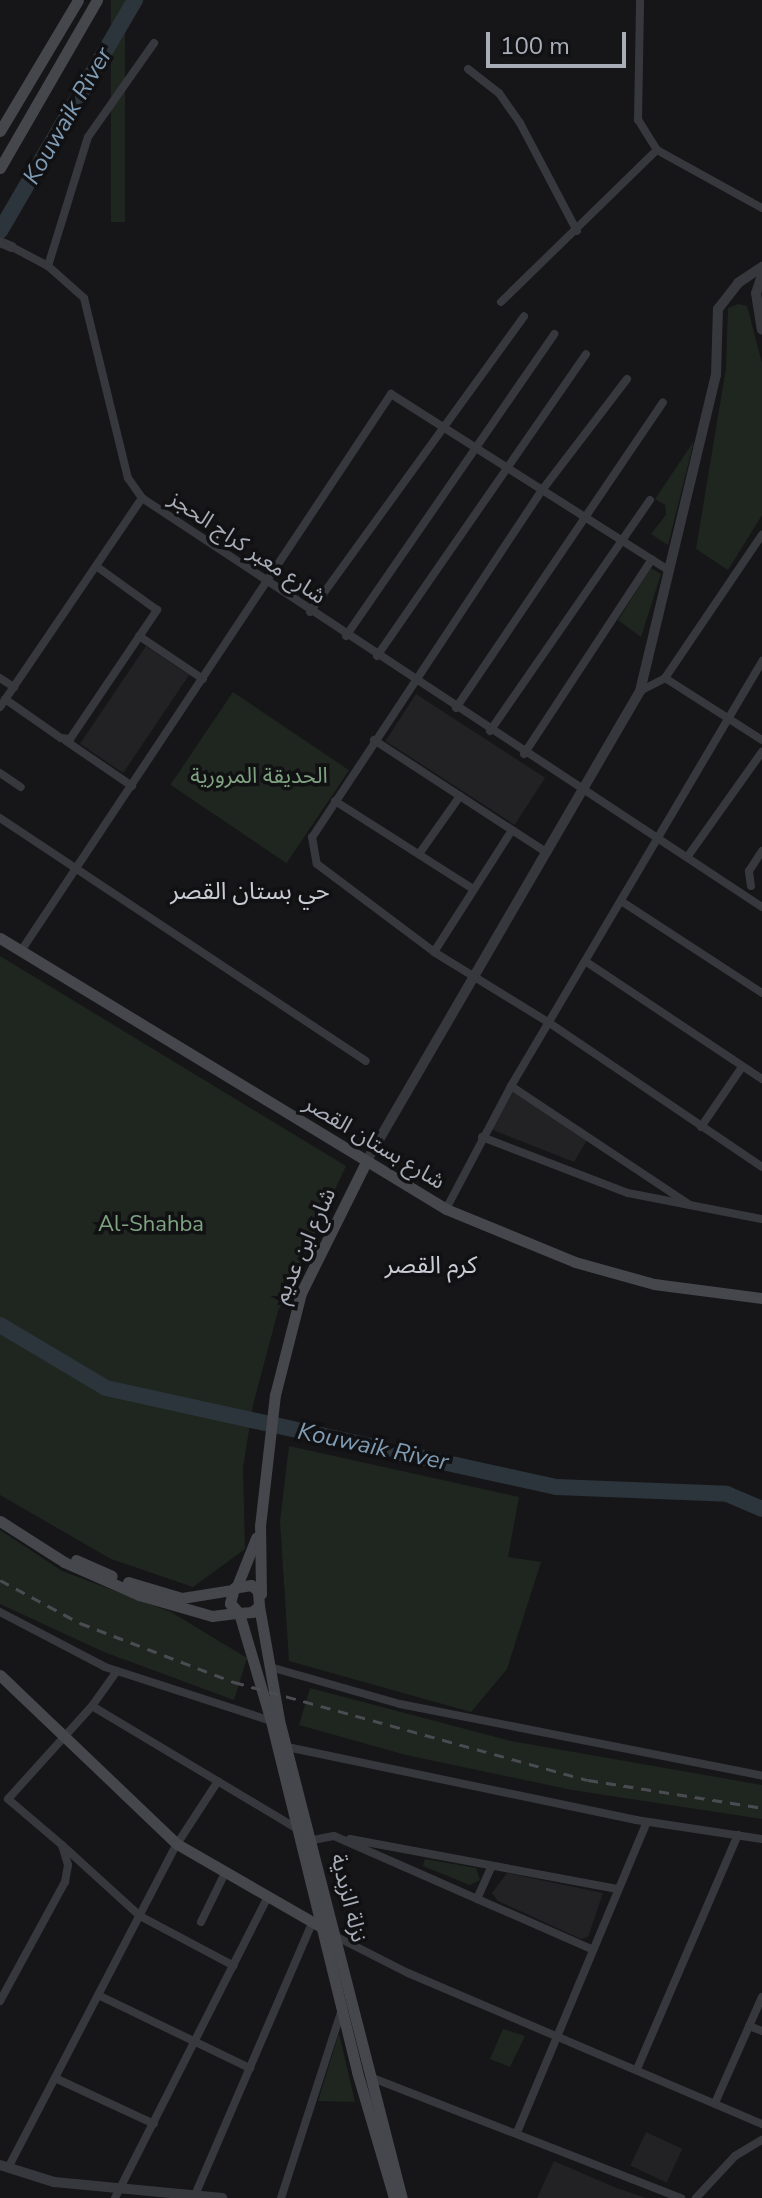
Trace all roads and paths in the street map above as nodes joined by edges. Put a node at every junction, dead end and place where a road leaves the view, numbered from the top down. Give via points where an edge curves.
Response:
1 (78, 0) edge
2 (97, 0) edge
3 (640, 0) edge
4 (154, 43) dead end
5 (468, 69) dead end
6 (0, 131) edge
7 (657, 150) junction
8 (0, 168) edge
9 (762, 208) edge
10 (577, 231) junction
11 (0, 242) edge
12 (12, 247) joint
13 (48, 266) junction
14 (762, 267) edge
15 (762, 275) edge
16 (501, 302) dead end
17 (524, 316) dead end
18 (762, 330) edge
19 (554, 334) dead end
20 (586, 354) dead end
21 (627, 379) dead end
22 (663, 402) dead end
23 (442, 426) junction
24 (473, 446) junction
25 (508, 468) junction
26 (542, 490) junction
27 (142, 498) junction
28 (650, 500) dead end
29 (586, 518) junction
30 (762, 535) edge
31 (620, 539) junction
32 (652, 559) junction
33 (96, 566) junction
34 (670, 571) junction
35 (267, 583) junction
36 (310, 612) junction
37 (139, 636) junction
38 (346, 636) junction
39 (377, 656) junction
40 (762, 661) edge
41 (0, 678) edge
42 (665, 678) junction
43 (203, 679) junction
44 (415, 681) junction
45 (14, 687) junction
46 (640, 691) junction
47 (3, 703) edge
48 (456, 708) junction
49 (726, 717) junction
50 (490, 731) junction
51 (374, 740) junction
52 (762, 740) edge
53 (66, 741) junction
54 (762, 752) edge
55 (524, 754) junction
56 (0, 773) edge
57 (132, 786) junction
58 (21, 787) dead end
59 (584, 789) junction
60 (460, 796) junction
61 (335, 801) junction
62 (0, 818) edge
63 (512, 830) junction
64 (659, 838) junction
65 (762, 851) edge
66 (546, 852) junction
67 (419, 854) junction
68 (688, 856) junction
69 (77, 868) junction
70 (751, 886) junction
71 (762, 887) edge
72 (473, 889) junction
73 (740, 892) junction
74 (621, 901) junction
75 (762, 907) edge
76 (0, 938) edge
77 (21, 951) junction
78 (434, 952) junction
79 (585, 961) junction
80 (475, 975) junction
81 (762, 993) edge
82 (548, 1022) junction
83 (366, 1061) dead end
84 (742, 1067) junction
85 (762, 1079) edge
86 (511, 1086) junction
87 (701, 1127) junction
88 (482, 1137) junction
89 (366, 1162) junction
90 (762, 1167) edge
91 (696, 1208) junction
92 (446, 1209) junction
93 (762, 1219) edge
94 (762, 1298) edge
95 (0, 1514) edge
96 (0, 1521) edge
97 (260, 1526) junction
98 (234, 1588) junction
99 (259, 1603) junction
100 (0, 1612) edge
101 (238, 1613) junction
102 (270, 1667) junction
103 (117, 1671) junction
104 (0, 1675) edge
105 (92, 1706) junction
106 (271, 1721) junction
107 (63, 1740) junction
108 (287, 1747) junction
109 (762, 1776) edge
110 (218, 1781) junction
111 (647, 1822) junction
112 (301, 1832) junction
113 (738, 1835) junction
114 (334, 1836) junction
115 (762, 1839) edge
116 (313, 1840) junction
117 (177, 1844) junction
118 (62, 1845) junction
119 (492, 1866) junction
120 (225, 1873) junction
121 (617, 1889) junction
122 (267, 1899) junction
123 (477, 1899) junction
124 (140, 1916) junction
125 (201, 1922) dead end
126 (312, 1923) junction
127 (325, 1929) junction
128 (337, 1937) junction
129 (592, 1949) junction
130 (234, 1966) junction
131 (98, 1995) junction
132 (762, 1997) edge
133 (0, 2001) edge
134 (343, 2004) junction
135 (749, 2026) junction
136 (762, 2031) edge
137 (556, 2036) junction
138 (194, 2044) junction
139 (250, 2068) junction
140 (637, 2069) junction
141 (369, 2077) junction
142 (55, 2078) junction
143 (715, 2103) junction
144 (154, 2124) junction
145 (762, 2124) edge
146 (518, 2130) junction
147 (762, 2140) edge
148 (4, 2166) edge
149 (118, 2193) edge
150 (195, 2195) junction
151 (222, 2198) edge
152 (281, 2198) edge
153 (394, 2198) edge
154 (402, 2198) edge
155 (681, 2198) edge
156 (696, 2198) edge

1 - 6 main road
2 - 8 main road
3 - 7 street via 638,120
4 - 13 street via 88,137
5 - 10 street via 499,93 520,123
7 - 9 street
7 - 10 street
10 - 16 street
11 - 12 street
12 - 13 street, شارع معبر كراج الحجز
13 - 27 street, شارع معبر كراج الحجز via 84,298 128,478
14 - 34 street via 738,283 718,309 716,375
15 - 18 street via 756,293
17 - 23 street
19 - 24 street
20 - 25 street
21 - 26 street
22 - 29 street
23 - 24 street
23 - 35 street via 391,394
23 - 36 street
24 - 25 street
24 - 38 street
25 - 26 street
25 - 39 street
26 - 29 street
26 - 44 street
27 - 33 street
27 - 35 street, شارع معبر كراج الحجز
28 - 31 street
29 - 31 street
29 - 48 street
30 - 42 street
31 - 32 street
31 - 50 street
32 - 34 street
32 - 55 street
33 - 37 street via 156,607
33 - 45 street
34 - 46 street
35 - 36 street, شارع معبر كراج الحجز
35 - 43 street
36 - 38 street, شارع معبر كراج الحجز
37 - 43 street
37 - 53 street
38 - 39 street, شارع معبر كراج الحجز
39 - 44 street, شارع معبر كراج الحجز
40 - 49 street
41 - 45 street
42 - 46 street
42 - 49 street
43 - 57 street
44 - 48 street, شارع معبر كراج الحجز
44 - 51 street
45 - 47 street
46 - 59 street
47 - 53 street
48 - 50 street, شارع معبر كراج الحجز
49 - 52 street
49 - 64 street
50 - 55 street, شارع معبر كراج الحجز
51 - 60 street
51 - 61 street
53 - 57 street
54 - 68 street
55 - 59 street, شارع معبر كراج الحجز
56 - 58 street
57 - 69 street
59 - 64 street, شارع معبر كراج الحجز
59 - 66 street
60 - 63 street
60 - 67 street
61 - 67 street
61 - 78 street via 312,837 317,864
62 - 69 street
63 - 66 street
63 - 72 street
64 - 68 street, شارع معبر كراج الحجز
64 - 74 street
65 - 70 street via 749,871
66 - 80 street
67 - 72 street
68 - 73 street, شارع معبر كراج الحجز
69 - 77 street
69 - 83 street
70 - 71 street
70 - 73 street
72 - 78 street
73 - 75 street, شارع معبر كراج الحجز
74 - 79 street
74 - 81 street
76 - 77 main road, شارع بستان القصر
77 - 89 main road, شارع بستان القصر
78 - 80 street
79 - 82 street
79 - 84 street
80 - 82 street
80 - 89 street
82 - 86 street
82 - 87 street
84 - 85 street
84 - 87 street
86 - 88 street
86 - 91 street
87 - 90 street
88 - 91 street via 628,1193
88 - 92 street
89 - 92 main road, شارع بستان القصر
89 - 97 main road, شارع ابن عديم via 301,1293 275,1395
91 - 93 street
92 - 94 main road, شارع بستان القصر via 575,1262 654,1284
95 - 98 main road via 66,1555 149,1590 182,1598
96 - 101 main road via 64,1562 139,1595 212,1616
97 - 98 main road
97 - 99 main road, نزلة الزبدية
98 - 99 main road via 255,1588
98 - 101 main road, نزلة الزبدية via 230,1603
99 - 101 main road
99 - 102 main road, نزلة الزبدية
100 - 103 street
101 - 106 main road, نزلة الزبدية
102 - 108 main road, نزلة الزبدية
102 - 109 street via 400,1704
103 - 105 street
103 - 106 street
104 - 107 main road
105 - 107 street
105 - 110 street
106 - 112 main road, نزلة الزبدية
107 - 117 main road
107 - 118 street via 8,1799
108 - 111 street
108 - 116 main road, نزلة الزبدية
110 - 112 street
110 - 117 street
111 - 113 street
111 - 121 street
112 - 127 main road, نزلة الزبدية
113 - 115 street
113 - 140 street
114 - 116 street
114 - 119 street
114 - 123 street
116 - 128 main road, نزلة الزبدية
117 - 120 main road
117 - 124 street
118 - 124 street
118 - 133 street via 65,1882
119 - 121 street
119 - 123 street
120 - 122 main road
120 - 125 street
121 - 129 street
122 - 126 main road
122 - 130 street
123 - 129 street
124 - 130 street
124 - 131 street
126 - 127 main road
126 - 139 street
127 - 134 main road, نزلة الزبدية
128 - 137 street
128 - 141 main road, نزلة الزبدية
129 - 137 street
130 - 138 street
131 - 138 street
131 - 142 street
132 - 135 street
134 - 152 street
134 - 153 main road, نزلة الزبدية
135 - 136 street
135 - 143 street
137 - 140 street
137 - 146 street
138 - 139 street
138 - 144 street
139 - 150 street
140 - 143 street
141 - 146 street
141 - 154 main road, نزلة الزبدية
142 - 144 street
142 - 148 street
143 - 145 street
144 - 149 street
146 - 155 street
147 - 156 street via 735,2156
148 - 149 street via 54,2182
149 - 150 street
150 - 151 street

